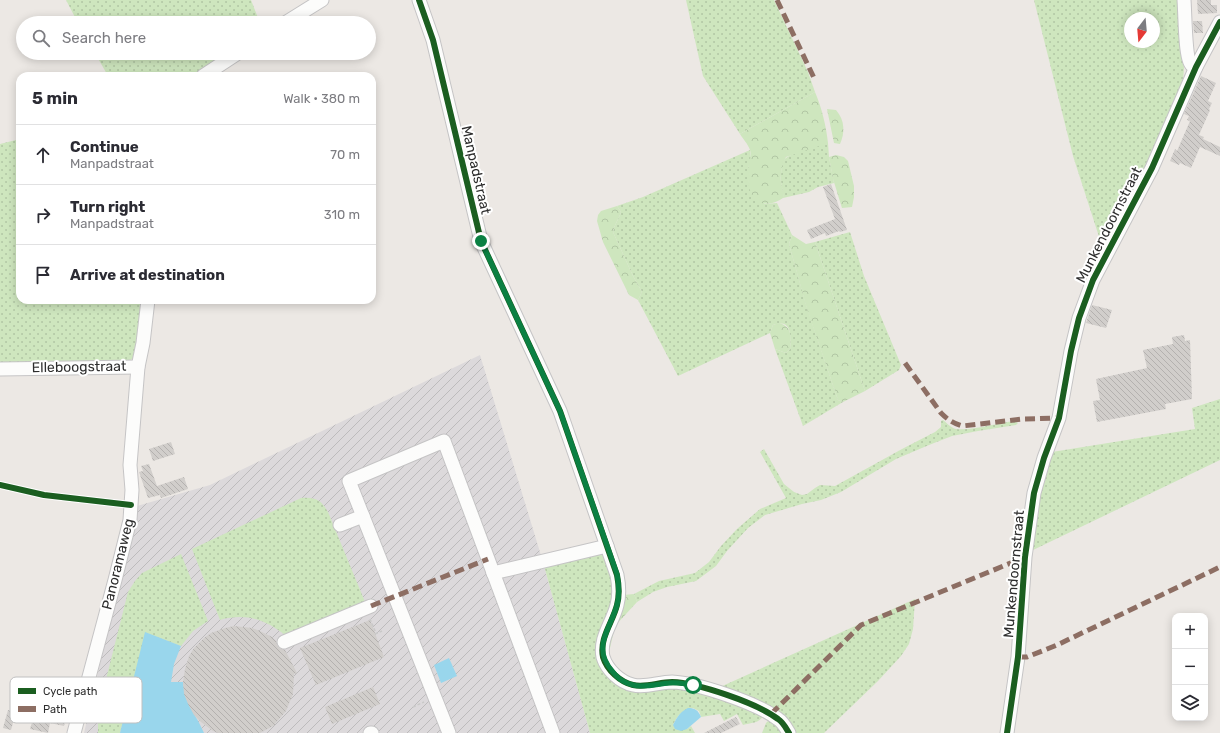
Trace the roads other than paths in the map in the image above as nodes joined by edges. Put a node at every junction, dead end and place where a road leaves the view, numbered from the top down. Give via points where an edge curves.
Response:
1 (322, 0) edge
2 (419, 0) edge
3 (1184, 0) edge
4 (296, 16) edge
5 (1220, 22) edge
6 (228, 60) edge
7 (1196, 68) junction
8 (210, 72) edge
9 (148, 304) edge
10 (138, 366) junction
11 (0, 369) edge
12 (363, 516) junction
13 (340, 525) dead end
14 (607, 546) junction
15 (493, 573) junction
16 (369, 607) road end
17 (284, 642) dead end
18 (89, 677) edge
19 (77, 723) edge
20 (74, 733) edge
21 (449, 733) edge
22 (553, 733) edge
23 (789, 733) edge
24 (1007, 733) edge

1 - 4 street
2 - 14 street, Manpadstraat via 433,40 481,241 560,411
3 - 7 street via 1189,60
5 - 7 street, Munkendoornstraat
6 - 8 street
7 - 24 street, Munkendoornstraat via 1152,168 1093,280 1079,318 1059,418 1044,458 1033,500 1025,557 1018,657
9 - 10 street, Elleboogstraat
10 - 11 street, Elleboogstraat
10 - 18 street, Panoramaweg via 130,465 130,520
12 - 13 street
12 - 15 street via 349,481 444,441
12 - 21 street
14 - 15 street
14 - 23 street, Manpadstraat via 620,591 618,604 602,645 605,661 615,675 625,683 633,685 683,683 722,694 771,714 780,720
15 - 22 street
16 - 17 street
19 - 20 street, Panoramaweg

